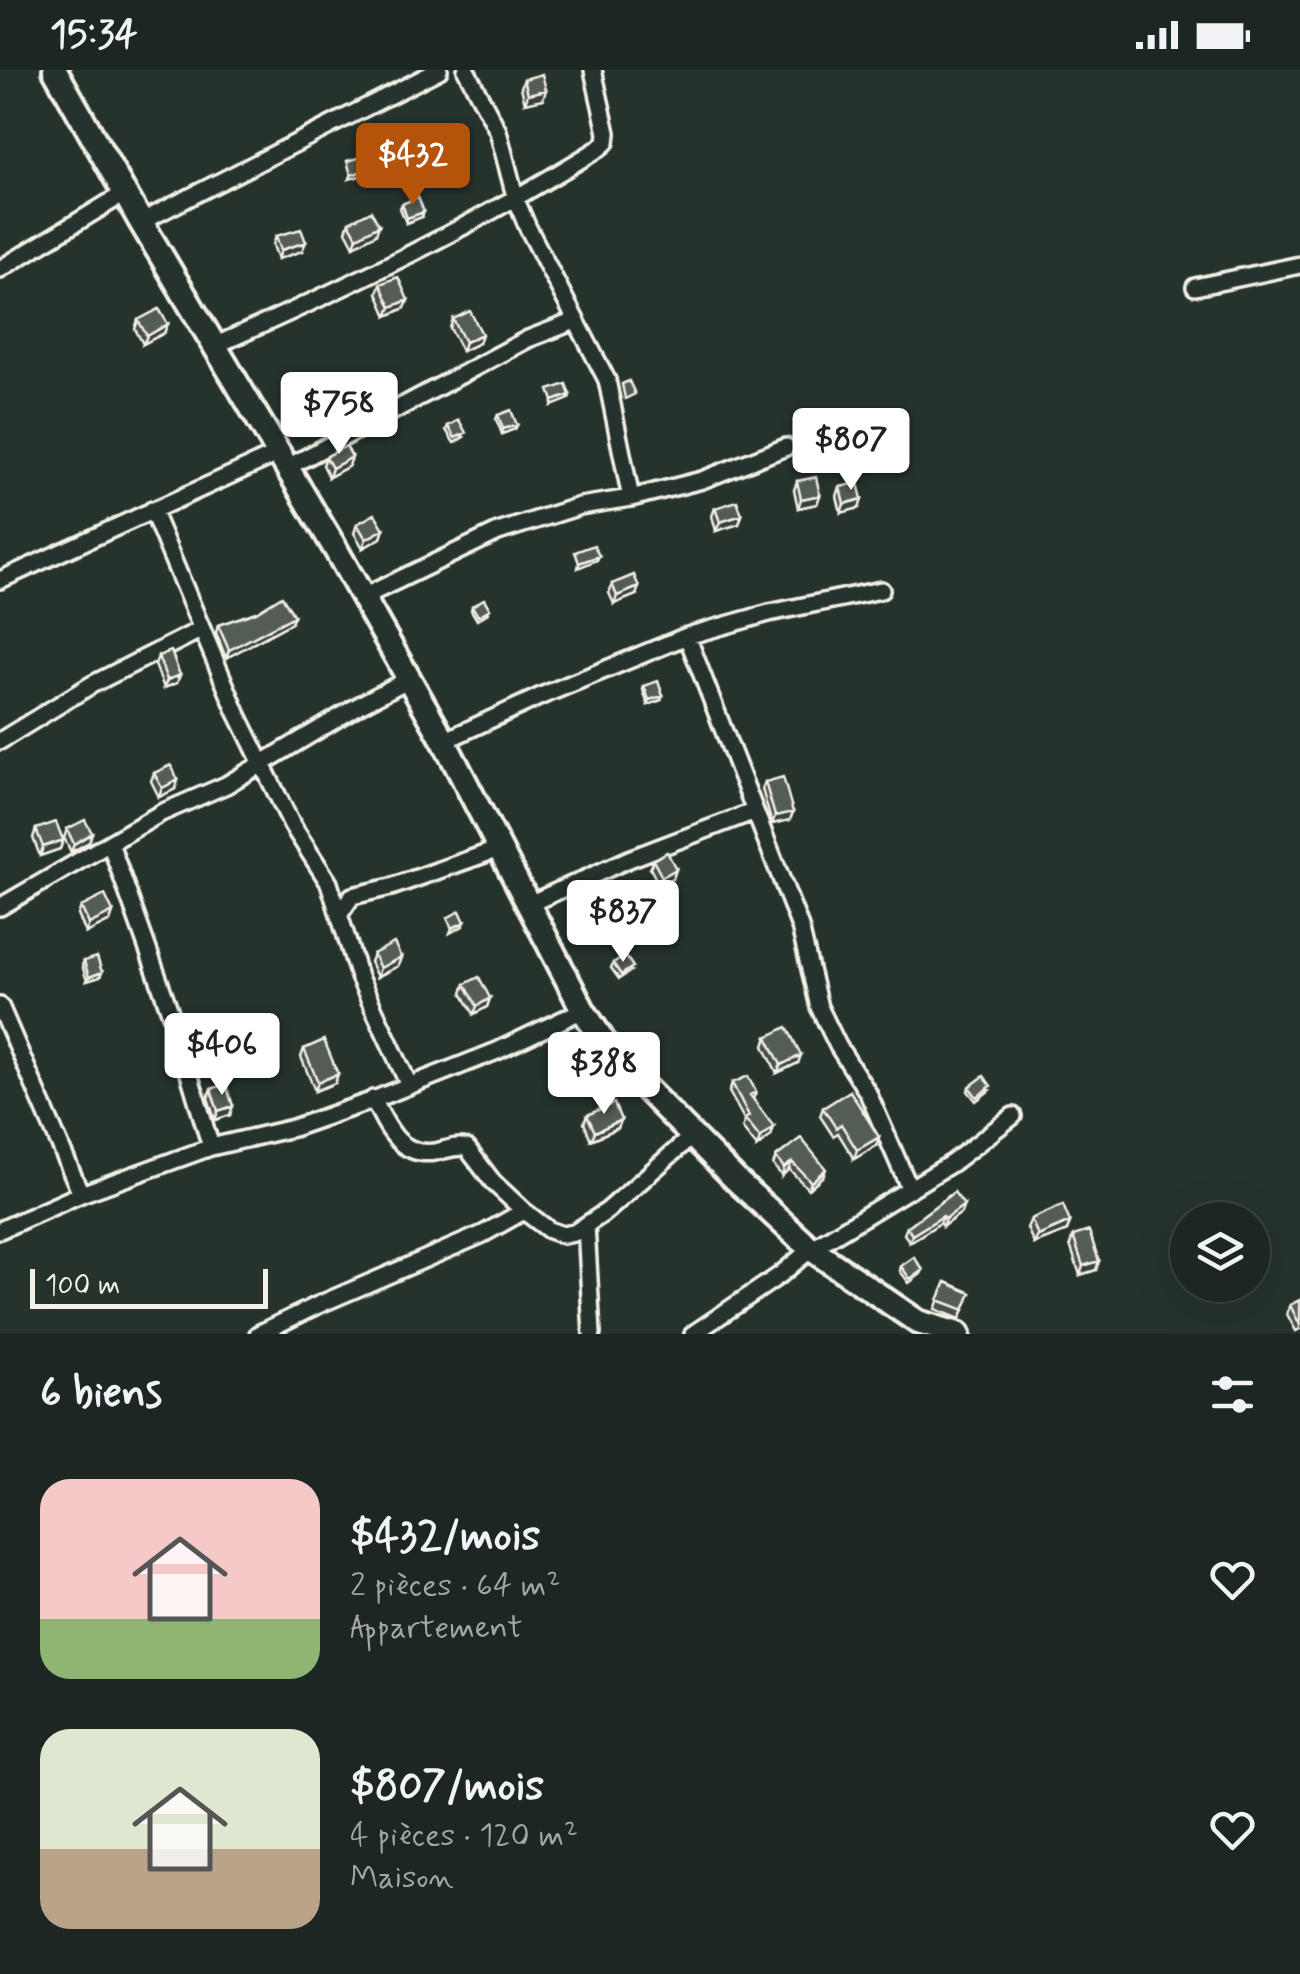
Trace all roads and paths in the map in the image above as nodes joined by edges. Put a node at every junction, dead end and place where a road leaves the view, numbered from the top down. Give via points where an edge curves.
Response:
1 (439, 70) edge
2 (466, 70) edge
3 (593, 70) edge
4 (58, 71) edge
5 (126, 193) junction
6 (516, 200) junction
7 (141, 222) junction
8 (1300, 265) edge
9 (0, 269) edge
10 (1195, 288) dead end
11 (575, 321) junction
12 (214, 346) junction
13 (786, 447) dead end
14 (283, 460) junction
15 (631, 498) junction
16 (152, 510) junction
17 (0, 580) edge
18 (881, 590) dead end
19 (361, 598) junction
20 (202, 628) junction
21 (687, 636) junction
22 (409, 679) junction
23 (0, 741) edge
24 (444, 741) junction
25 (262, 762) junction
26 (755, 811) junction
27 (110, 843) junction
28 (499, 849) junction
29 (329, 882) junction
30 (352, 896) junction
31 (529, 904) junction
32 (0, 907) edge
33 (340, 914) junction
34 (0, 1006) edge
35 (584, 1010) junction
36 (409, 1084) junction
37 (373, 1100) junction
38 (1013, 1116) dead end
39 (692, 1136) junction
40 (211, 1147) junction
41 (909, 1187) junction
42 (81, 1194) junction
43 (524, 1211) junction
44 (586, 1225) junction
45 (0, 1230) edge
46 (811, 1249) junction
47 (922, 1328) edge
48 (258, 1334) edge
49 (592, 1334) edge
50 (693, 1334) edge
51 (958, 1334) edge

1 - 7 street
2 - 6 street via 498,131
3 - 6 street via 606,142
4 - 5 street
5 - 7 street
5 - 9 street
6 - 11 street
6 - 12 street
7 - 12 street
8 - 10 street
11 - 14 street
11 - 15 street via 608,380
12 - 14 street
13 - 15 street via 702,480
14 - 16 street
14 - 19 street
15 - 19 street via 498,532
16 - 17 street
16 - 20 street
18 - 21 street
19 - 22 street
20 - 23 street
20 - 25 street
21 - 24 street
21 - 26 street
22 - 24 street
22 - 25 street
24 - 28 street
25 - 27 street
25 - 29 street
26 - 31 street
26 - 41 street via 800,928 819,1007 868,1093
27 - 32 street
27 - 40 street
28 - 30 street
28 - 31 street
29 - 30 street
29 - 33 street
30 - 33 street
31 - 35 street
33 - 36 street via 359,977
34 - 42 street
35 - 36 street
35 - 39 street via 620,1060
36 - 37 street
37 - 40 street
37 - 43 street via 403,1147 467,1148
38 - 41 street
39 - 44 street
39 - 46 street
40 - 42 street
41 - 46 street
42 - 45 street
43 - 44 street via 563,1235
43 - 48 street
44 - 49 street
46 - 47 street
46 - 50 street
47 - 51 street

